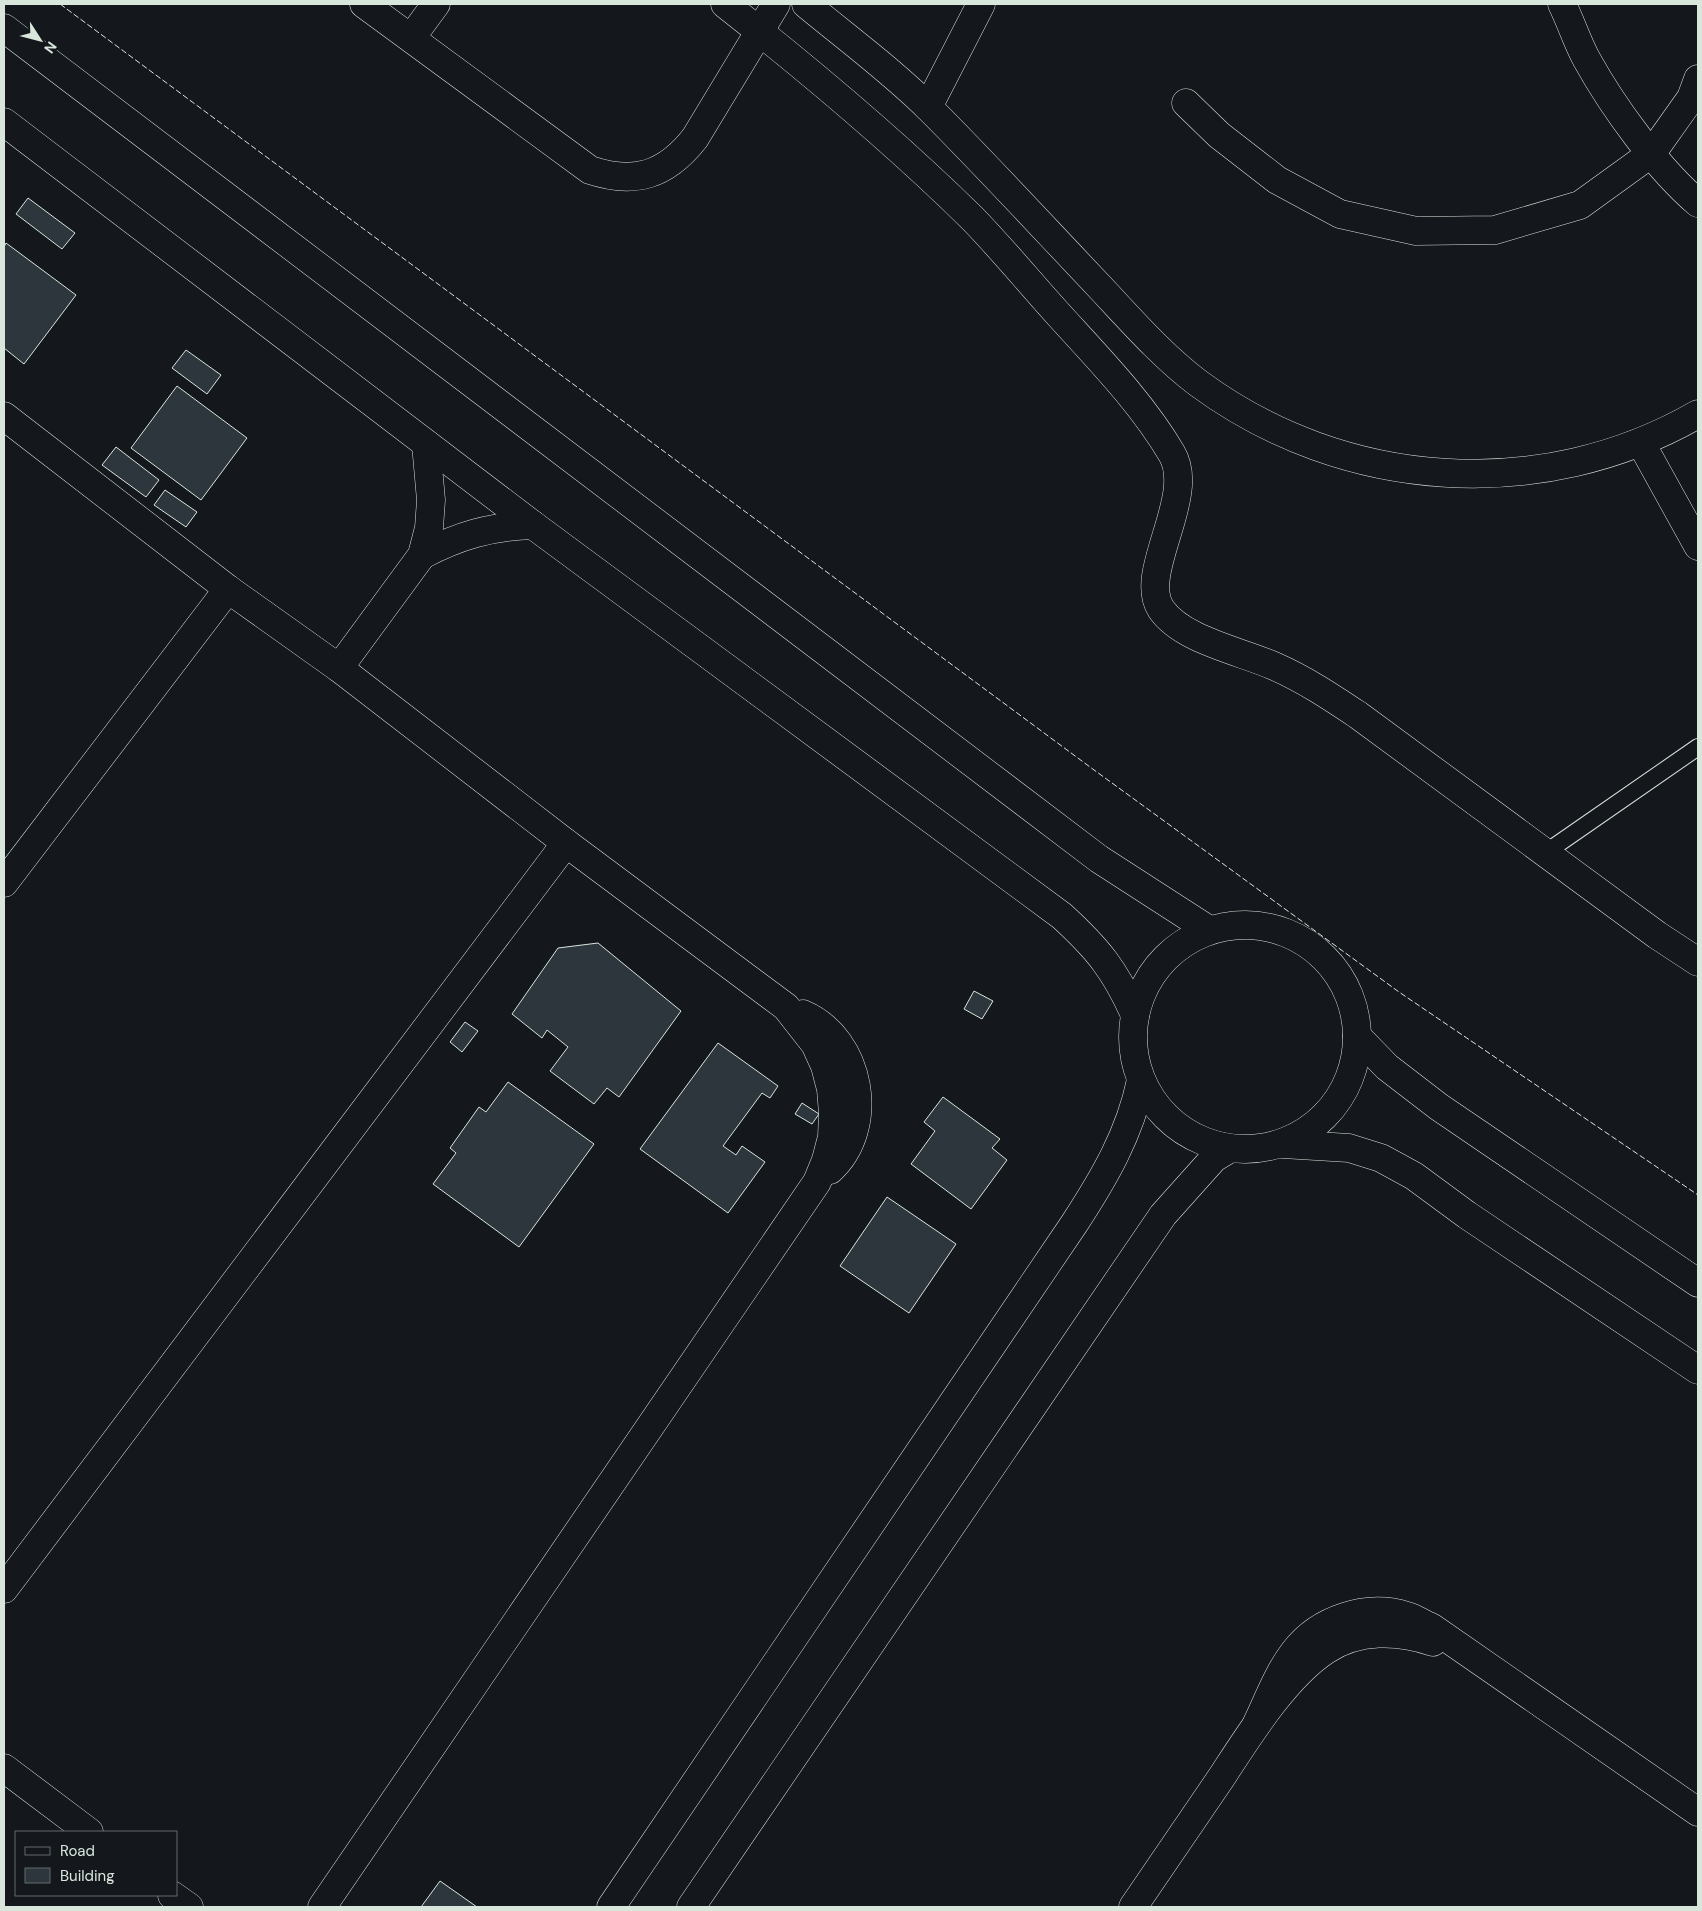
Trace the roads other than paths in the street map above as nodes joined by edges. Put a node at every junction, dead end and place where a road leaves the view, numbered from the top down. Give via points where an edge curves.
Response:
1 (364, 4) edge
2 (436, 4) edge
3 (725, 4) edge
4 (776, 4) edge
5 (806, 4) edge
6 (981, 4) edge
7 (1562, 4) edge
8 (4, 28) edge
9 (759, 31) junction
10 (411, 38) junction
11 (1698, 79) edge
12 (1186, 103) dead end
13 (928, 107) junction
14 (4, 122) edge
15 (1652, 153) junction
16 (1698, 203) edge
17 (1698, 414) edge
18 (4, 416) edge
19 (1641, 443) junction
20 (426, 444) junction
21 (533, 525) junction
22 (1698, 546) edge
23 (422, 555) junction
24 (228, 589) junction
25 (339, 668) junction
26 (1698, 747) edge
27 (566, 843) junction
28 (1545, 853) junction
29 (4, 883) edge
30 (1209, 930) junction
31 (1698, 962) edge
32 (1135, 1015) junction
33 (1357, 1036) junction
34 (1141, 1080) junction
35 (1281, 1144) junction
36 (1228, 1149) junction
37 (1698, 1283) edge
38 (1698, 1370) edge
39 (4, 1589) edge
40 (4, 1768) edge
41 (1698, 1812) edge
42 (89, 1831) edge
43 (173, 1896) edge
44 (189, 1907) edge
45 (322, 1907) edge
46 (611, 1907) edge
47 (691, 1907) edge
48 (1133, 1907) edge

1 - 10 street
2 - 10 street
3 - 9 street
4 - 9 street
5 - 13 street
6 - 13 street
7 - 15 street via 1587,60
8 - 30 street via 1099,859
9 - 10 street via 685,151 657,171 624,178 590,170
9 - 28 street via 974,220 1128,392 1158,433 1174,457 1179,477 1155,584 1160,607 1172,620 1220,646 1274,666 1321,690
11 - 15 street via 1691,98
12 - 15 street via 1219,135 1277,180 1340,214 1416,231 1494,230 1580,206
13 - 19 street via 1168,358 1230,405 1273,428 1336,454 1373,464 1450,474 1528,472 1595,458
14 - 20 street
15 - 16 street
17 - 19 street
18 - 24 street
19 - 22 street
20 - 21 street
20 - 23 street via 432,500
21 - 23 street via 475,532
21 - 32 street via 1062,916 1102,957 1119,981
23 - 25 street
24 - 25 street
24 - 29 street
25 - 27 street
26 - 28 lane
27 - 39 street
27 - 45 street via 786,1007 815,1044 825,1066 834,1113 832,1137 817,1182
28 - 31 street
30 - 32 street via 1181,946 1160,964 1144,988
30 - 33 street via 1260,926 1285,932 1309,944 1329,962 1344,984 1354,1009
32 - 34 street via 1133,1049
33 - 35 street via 1355,1064 1344,1090 1328,1113 1307,1132
33 - 37 street via 1388,1067 1439,1107
34 - 36 street via 1156,1106 1176,1126 1201,1141
34 - 46 street via 1124,1139 1079,1216
35 - 36 street via 1255,1150
35 - 38 street via 1349,1148 1398,1167
36 - 47 street via 1214,1158 1163,1215
40 - 42 street
41 - 48 street via 1431,1627 1407,1616 1381,1611 1355,1613 1330,1622 1295,1651 1257,1723
43 - 44 street

